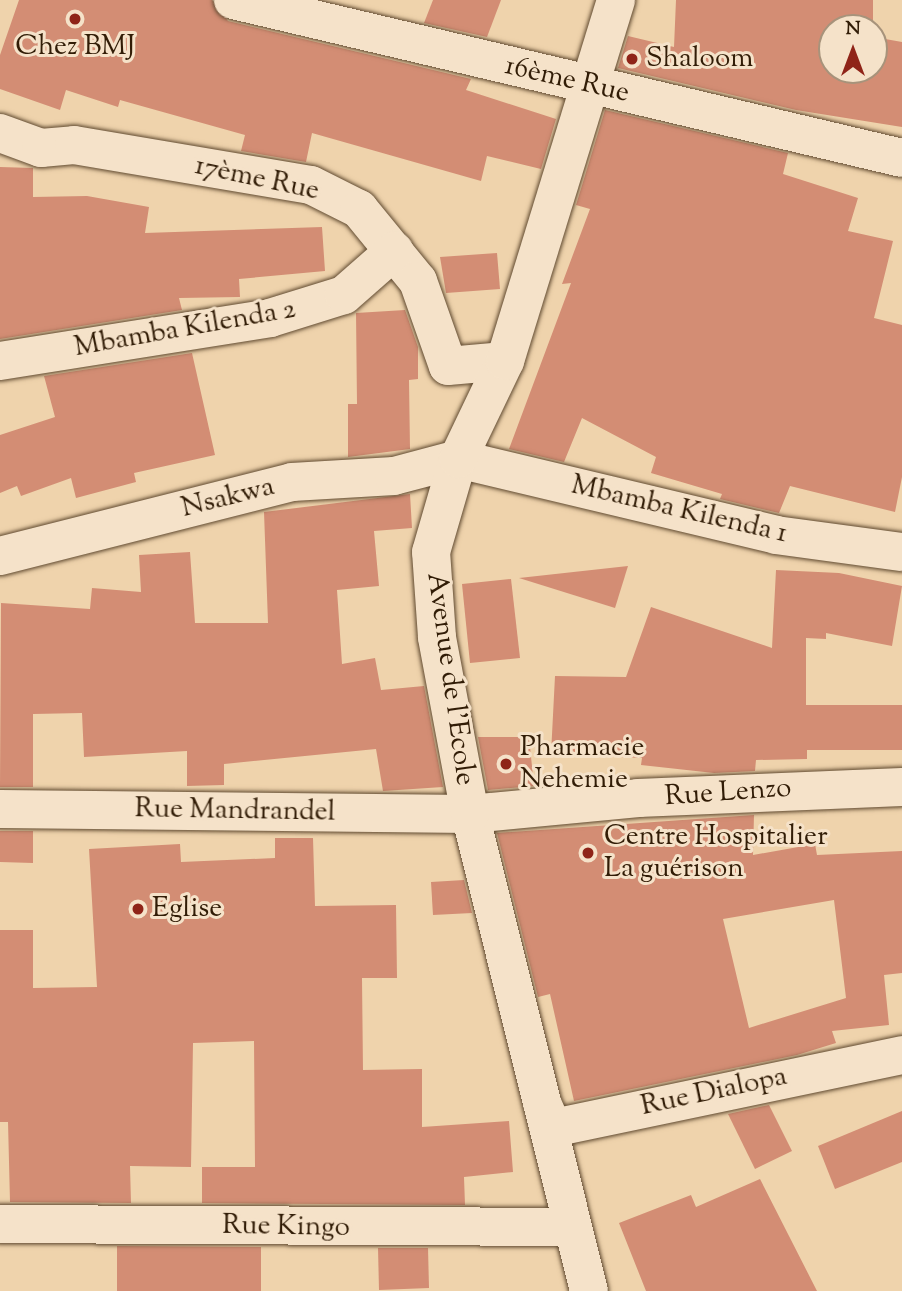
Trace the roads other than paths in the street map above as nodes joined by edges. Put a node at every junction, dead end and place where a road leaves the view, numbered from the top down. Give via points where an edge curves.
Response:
1 (233, 0) edge
2 (616, 0) edge
3 (590, 85) junction
4 (0, 133) edge
5 (902, 158) edge
6 (394, 251) junction
7 (0, 360) edge
8 (505, 361) junction
9 (458, 459) junction
10 (902, 552) edge
11 (0, 556) edge
12 (902, 787) edge
13 (0, 809) edge
14 (470, 814) junction
15 (902, 1055) edge
16 (542, 1103) junction
17 (0, 1224) edge
18 (572, 1227) junction
19 (589, 1291) edge

1 - 3 street, 16ème Rue
2 - 3 street, Avenue de l'Ecole
3 - 5 street, 16ème Rue
3 - 8 street, Avenue de l'Ecole
4 - 6 street, 17ème Rue via 41,148 74,145 311,185 359,209
6 - 7 street, Mbamba Kilenda 2 via 344,295 270,318
6 - 8 street, 17ème Rue via 418,281 448,366
8 - 9 street, Avenue de l'Ecole
9 - 10 street, Mbamba Kilenda 1 via 776,535
9 - 11 street, Nsakwa via 394,476 292,482
9 - 14 street, Avenue de l'Ecole via 431,552 437,637
12 - 14 street, Rue Lenzo via 638,798
13 - 14 street, Rue Mandrandel
14 - 16 street, Avenue de l'Ecole
15 - 16 street, Rue Dialopa via 552,1128
16 - 18 street, Avenue de l'Ecole
17 - 18 street, Rue Kingo
18 - 19 street, Avenue de l'Ecole

